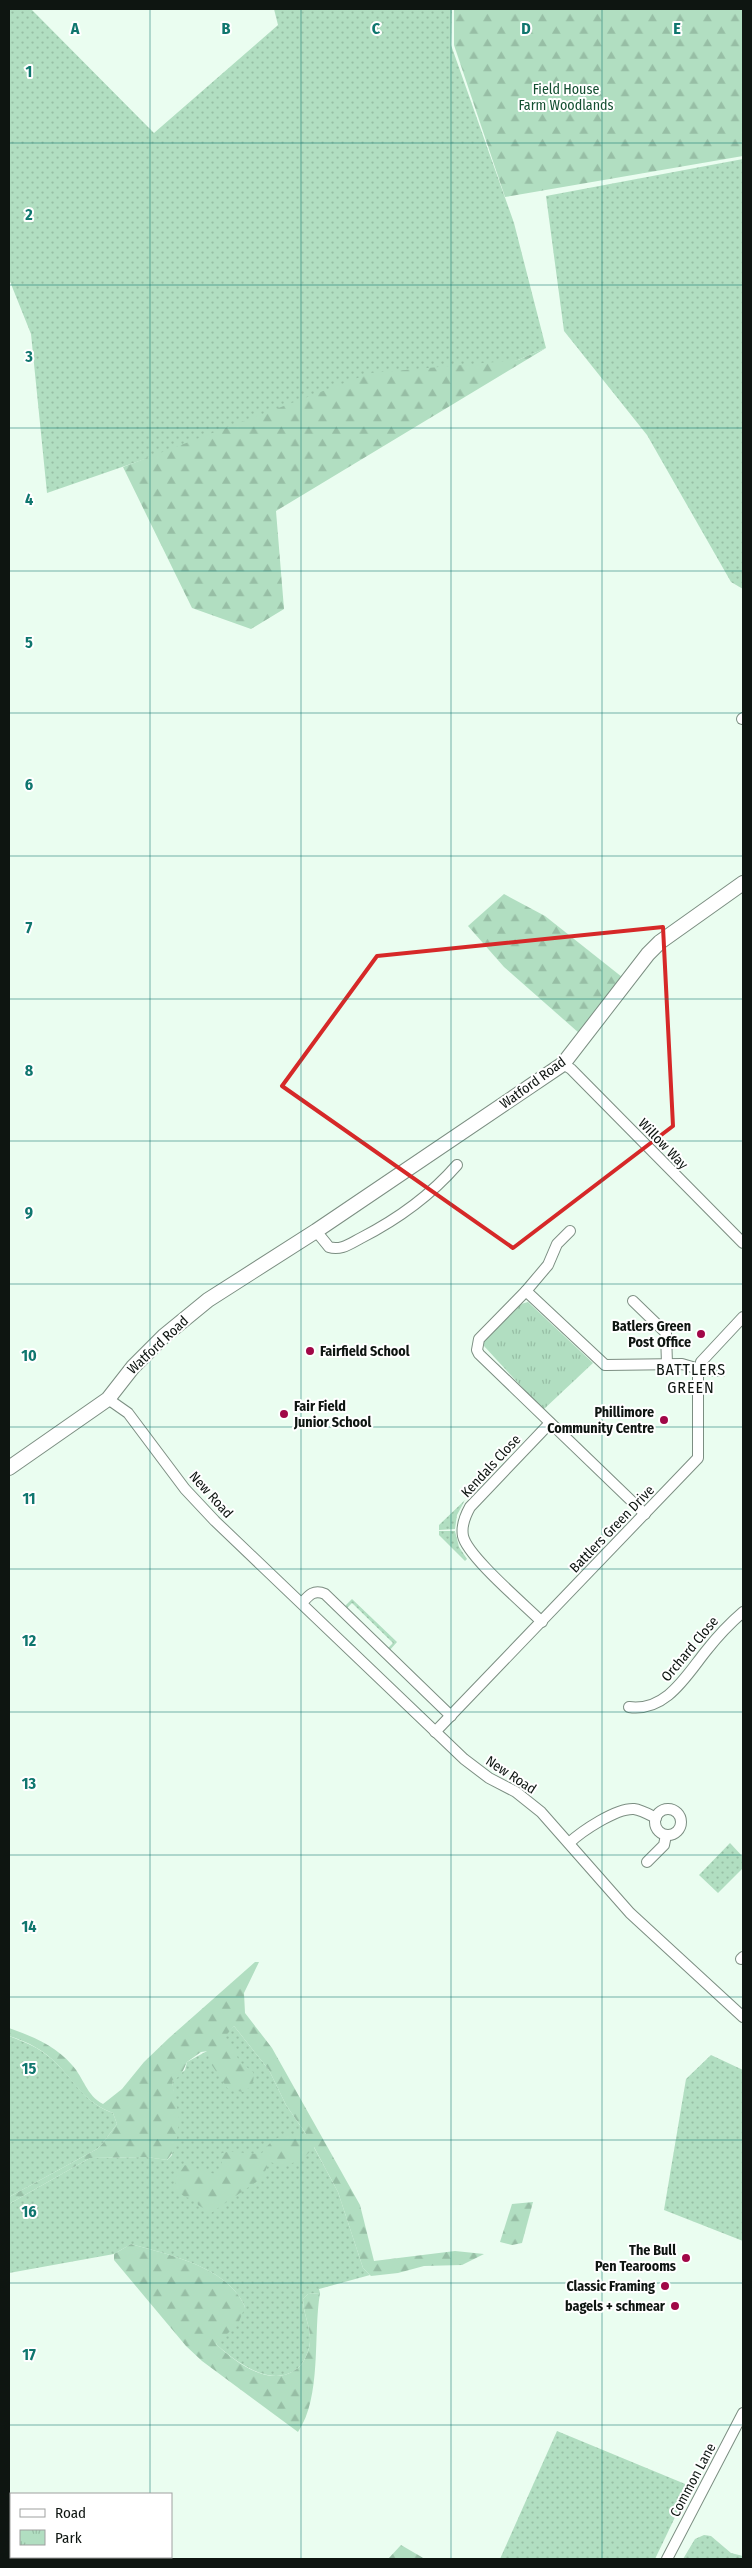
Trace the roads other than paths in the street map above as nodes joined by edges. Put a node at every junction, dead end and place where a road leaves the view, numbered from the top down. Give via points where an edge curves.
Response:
1 (743, 883) edge
2 (563, 1064) junction
3 (457, 1165) dead end
4 (316, 1231) junction
5 (570, 1231) dead end
6 (743, 1243) edge
7 (526, 1291) junction
8 (632, 1301) dead end
9 (743, 1317) edge
10 (667, 1364) junction
11 (699, 1369) junction
12 (108, 1399) junction
13 (550, 1423) junction
14 (9, 1468) edge
15 (645, 1514) junction
16 (302, 1603) junction
17 (743, 1612) edge
18 (542, 1622) junction
19 (629, 1707) dead end
20 (451, 1716) junction
21 (436, 1732) junction
22 (656, 1818) junction
23 (666, 1835) junction
24 (569, 1843) junction
25 (647, 1862) dead end
26 (743, 2017) edge
27 (743, 2413) edge
28 (667, 2559) edge

1 - 2 main road, Watford Road via 648,954
2 - 4 main road, Watford Road
2 - 6 street, Willow Way
3 - 4 street via 445,1179 392,1222 342,1248 329,1247
4 - 12 main road, Watford Road via 208,1300 164,1336 133,1367
5 - 7 street
7 - 10 street via 605,1365
7 - 13 street via 478,1339 477,1350
8 - 10 street via 666,1333
9 - 11 street via 705,1357
10 - 11 street
11 - 15 street, Battlers Green Drive via 698,1458
12 - 14 main road, Watford Road
12 - 16 street, New Road via 128,1412 185,1489 215,1521
13 - 15 street
13 - 18 street, Kendals Close via 470,1507 463,1525 463,1536 471,1552
15 - 18 street, Battlers Green Drive
16 - 20 street via 312,1593 325,1594
16 - 21 street, New Road
17 - 19 street, Orchard Close via 719,1635 675,1690 647,1706
18 - 20 street, Battlers Green Drive
20 - 21 street, Battlers Green Drive
21 - 24 street, New Road via 477,1770 528,1801
22 - 23 street via 658,1830
22 - 23 street via 668,1810 679,1815 678,1830
22 - 24 street via 639,1810 628,1810 595,1823
23 - 25 street via 664,1845
24 - 26 street, New Road via 630,1913
27 - 28 street, Common Lane

